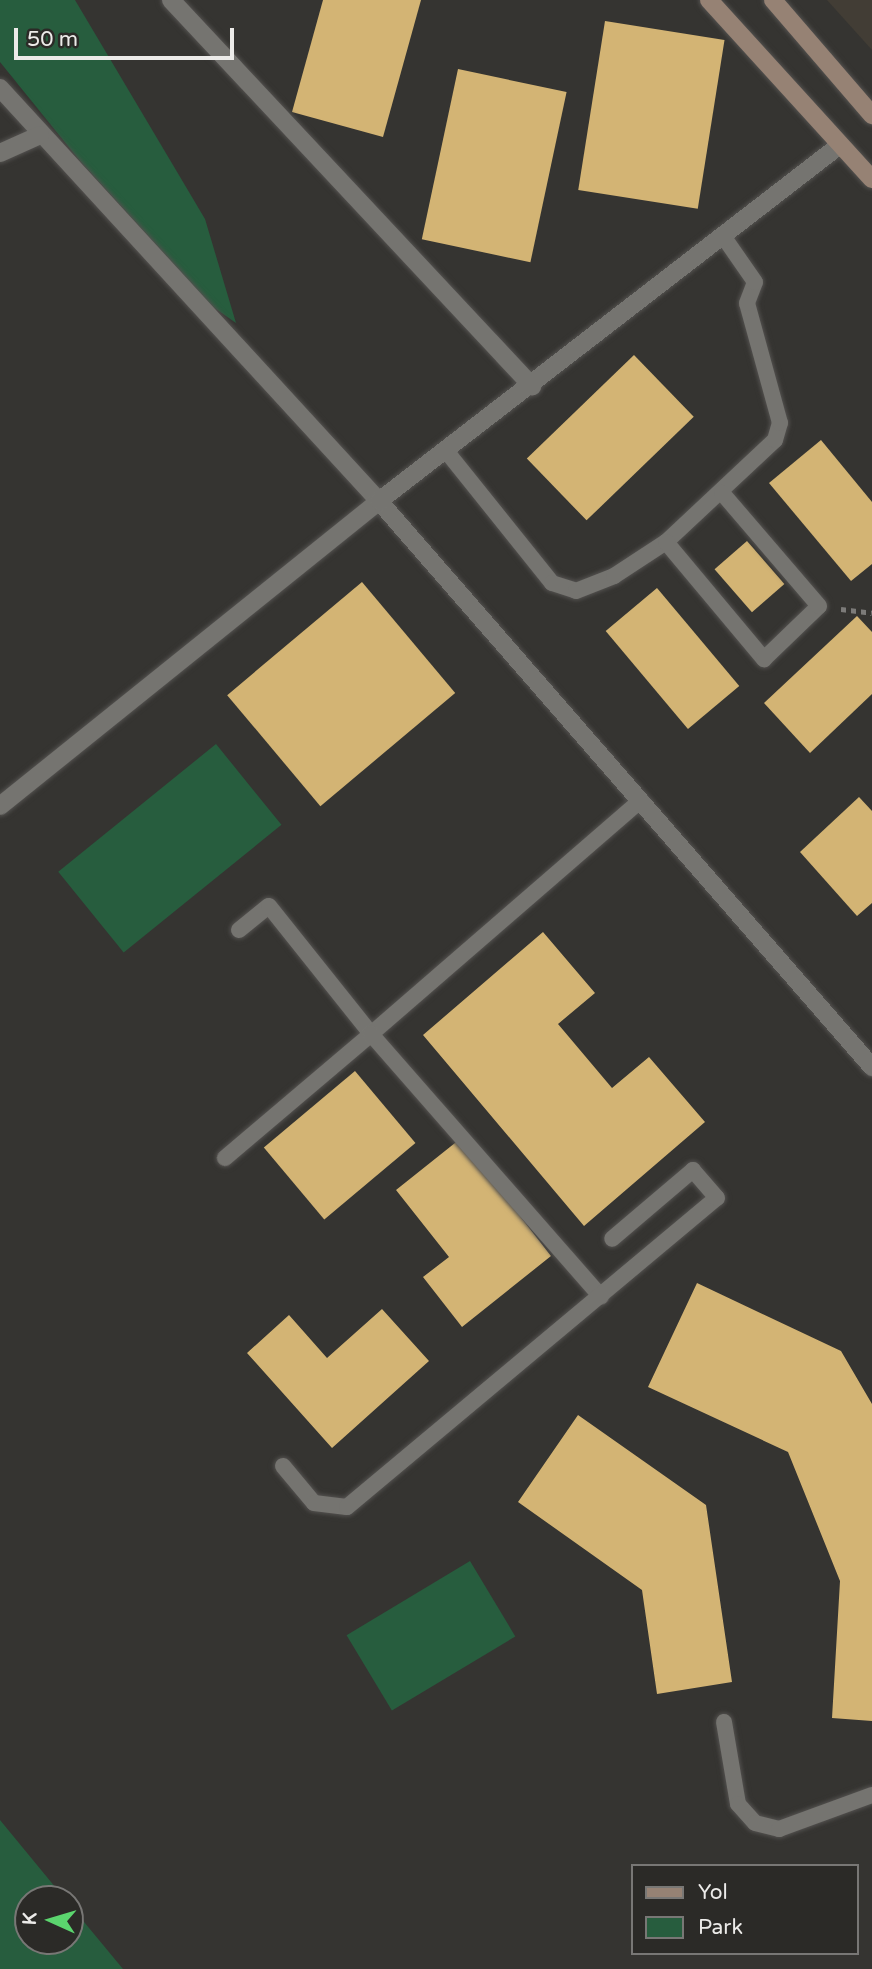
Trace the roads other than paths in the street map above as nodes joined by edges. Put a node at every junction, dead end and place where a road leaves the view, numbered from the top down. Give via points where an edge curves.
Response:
1 (171, 0) edge
2 (709, 0) edge
3 (772, 0) edge
4 (0, 88) edge
5 (872, 115) edge
6 (40, 135) junction
7 (840, 145) junction
8 (0, 153) edge
9 (872, 179) edge
10 (723, 236) junction
11 (531, 386) junction
12 (447, 452) junction
13 (722, 493) junction
14 (379, 501) junction
15 (666, 542) junction
16 (641, 800) junction
17 (0, 806) edge
18 (239, 930) dead end
19 (371, 1034) junction
20 (872, 1067) edge
21 (225, 1158) dead end
22 (612, 1239) dead end
23 (601, 1297) junction
24 (283, 1466) dead end
25 (724, 1722) dead end
26 (872, 1796) edge

1 - 11 street
2 - 7 main road
3 - 5 main road
4 - 6 street
6 - 8 street
6 - 14 street
7 - 9 main road
7 - 10 street
10 - 11 street
10 - 13 lane via 755,282 747,303 780,423 775,440
11 - 12 street
12 - 14 street
12 - 15 lane via 552,583 576,591 614,576
13 - 15 lane
13 - 15 lane via 819,606 764,659
14 - 16 street
14 - 17 street
16 - 19 lane
16 - 20 street
18 - 19 lane via 269,906
19 - 21 lane
19 - 23 lane
22 - 23 lane via 693,1170 717,1198
23 - 24 lane via 346,1507 314,1503
25 - 26 lane via 737,1804 755,1823 779,1829

